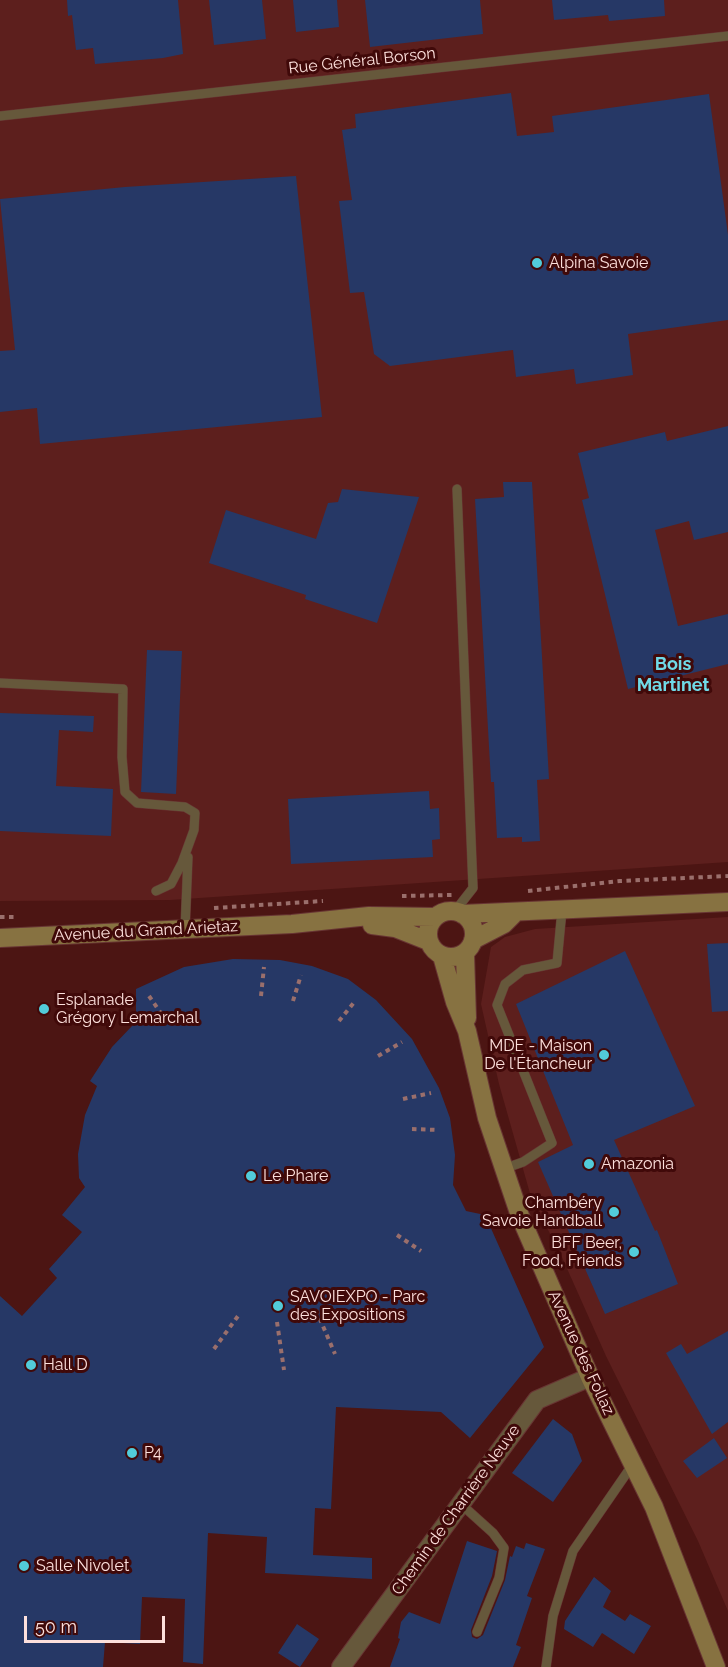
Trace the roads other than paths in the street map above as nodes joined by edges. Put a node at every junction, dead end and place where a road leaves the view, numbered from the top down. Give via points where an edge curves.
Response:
1 (728, 36) edge
2 (0, 116) edge
3 (458, 489) dead end
4 (0, 683) edge
5 (188, 844) junction
6 (156, 891) dead end
7 (728, 902) edge
8 (561, 910) junction
9 (458, 912) junction
10 (516, 912) junction
11 (435, 917) junction
12 (292, 924) junction
13 (185, 930) junction
14 (0, 938) edge
15 (428, 941) junction
16 (469, 947) junction
17 (442, 956) junction
18 (467, 1031) junction
19 (503, 1169) junction
20 (590, 1377) junction
21 (633, 1464) junction
22 (462, 1505) junction
23 (477, 1632) dead end
24 (341, 1667) edge
25 (546, 1667) edge
26 (716, 1667) edge

1 - 2 lane, Rue Général Borson
3 - 9 lane via 473,888
4 - 5 lane via 123,688 125,792 137,803 185,807 195,813
5 - 6 lane via 171,885
5 - 13 lane
7 - 8 main road
8 - 10 main road
8 - 19 lane via 557,963 523,970 505,984 498,1005 552,1143 523,1162
9 - 10 main road
9 - 11 main road
9 - 16 main road via 472,925
10 - 16 main road
11 - 12 main road, Avenue du Grand Arietaz via 369,916
11 - 15 main road via 428,928
12 - 13 main road, Avenue du Grand Arietaz
12 - 15 main road, Avenue du Grand Arietaz via 395,928
13 - 14 main road, Avenue du Grand Arietaz
15 - 17 main road
16 - 17 main road via 458,957
16 - 18 main road, Avenue des Follaz
17 - 18 main road, Avenue des Follaz
18 - 19 main road, Avenue des Follaz
19 - 20 main road, Avenue des Follaz
20 - 21 main road, Avenue des Follaz
20 - 22 street, Chemin de Charrière Neuve via 537,1400
21 - 25 lane via 573,1551 553,1616
21 - 26 main road, Avenue des Follaz
22 - 23 lane via 504,1548 499,1578
22 - 24 street, Chemin de Charrière Neuve

